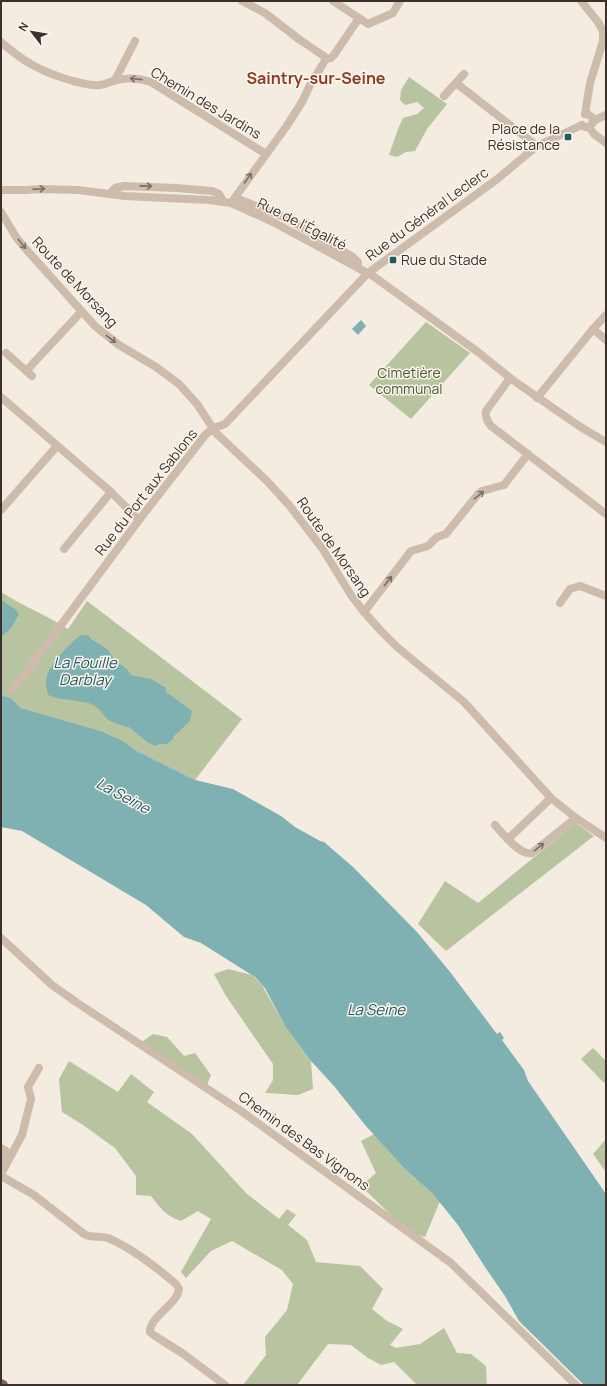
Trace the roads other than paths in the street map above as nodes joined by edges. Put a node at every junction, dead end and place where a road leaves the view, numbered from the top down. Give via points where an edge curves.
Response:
1 (242, 1) edge
2 (333, 1) edge
3 (400, 1) edge
4 (581, 1) edge
5 (359, 18) junction
6 (135, 41) dead end
7 (1, 42) edge
8 (326, 59) junction
9 (464, 74) dead end
10 (115, 80) junction
11 (456, 83) junction
12 (444, 96) dead end
13 (585, 114) junction
14 (606, 115) edge
15 (588, 125) junction
16 (606, 143) edge
17 (537, 146) junction
18 (266, 154) junction
19 (1, 190) edge
20 (231, 203) junction
21 (1, 212) edge
22 (368, 273) junction
23 (81, 312) junction
24 (606, 315) edge
25 (593, 328) junction
26 (606, 340) edge
27 (6, 352) dead end
28 (510, 378) junction
29 (538, 398) junction
30 (2, 400) edge
31 (214, 428) junction
32 (606, 442) edge
33 (56, 446) junction
34 (528, 454) junction
35 (111, 492) junction
36 (1, 510) edge
37 (606, 514) edge
38 (139, 520) junction
39 (64, 549) dead end
40 (606, 596) edge
41 (560, 602) dead end
42 (364, 612) junction
43 (12, 691) dead end
44 (551, 798) junction
45 (576, 818) junction
46 (495, 825) dead end
47 (606, 838) edge
48 (508, 839) junction
49 (1, 938) edge
50 (39, 1068) dead end
51 (1, 1148) edge
52 (1, 1163) edge
53 (1, 1172) edge
54 (1, 1176) edge
55 (225, 1385) edge
56 (576, 1385) edge

1 - 8 street via 266,12
2 - 5 street
3 - 5 street via 393,13 368,24
4 - 13 street via 603,31 603,41 590,83
5 - 8 street via 334,55
6 - 10 street
7 - 10 street, Chemin des Jardins via 28,64 42,71 89,85
8 - 18 street via 302,102
9 - 11 street
18 -> 10 street, Chemin des Jardins via 150,82 130,78
11 - 12 street
11 - 17 street
13 - 15 street via 591,116
13 - 15 street via 580,119
14 - 15 street, Rue du Général Leclerc
15 - 16 street via 594,134
15 - 17 street, Rue du Général Leclerc
17 - 22 street, Rue du Général Leclerc via 496,180
20 -> 18 street
19 -> 20 street, Rue de l'Égalité via 78,190
20 - 22 street, Rue de l'Égalité via 273,222
21 -> 23 street, Route de Morsang via 16,237
22 - 28 street
22 - 31 street, Rue du Port aux Sablons via 225,424
23 - 27 street via 29,373
23 -> 31 street, Route de Morsang via 107,337 179,384
24 - 25 street
25 - 26 street
25 - 29 street
28 - 29 street
28 - 34 street via 485,416 491,426
29 - 32 street
30 - 33 street
31 - 38 street, Rue du Port aux Sablons via 206,434
31 - 42 street, Route de Morsang via 216,433 289,505 322,548 350,595
33 - 35 street
33 - 36 street
34 - 37 street
42 -> 34 street via 411,551 428,546 437,537 446,534 478,494 504,485
35 - 38 street
35 - 39 street
38 - 43 street, Rue du Port aux Sablons
40 - 41 street via 580,586 570,589
42 - 44 street, Route de Morsang via 397,647 464,702
44 - 45 street, Route de Morsang
44 - 48 street
45 - 47 street, Route de Morsang
48 -> 45 street via 521,852 530,854
46 - 48 street
49 - 56 street, Chemin des Bas Vignons via 52,985 241,1111 451,1263
50 - 53 street via 28,1087 31,1099 22,1135
51 - 52 street via 6,1150
54 - 55 street via 34,1195 84,1234 93,1238 107,1237 113,1240 176,1284 179,1289 177,1296 152,1324 150,1332

